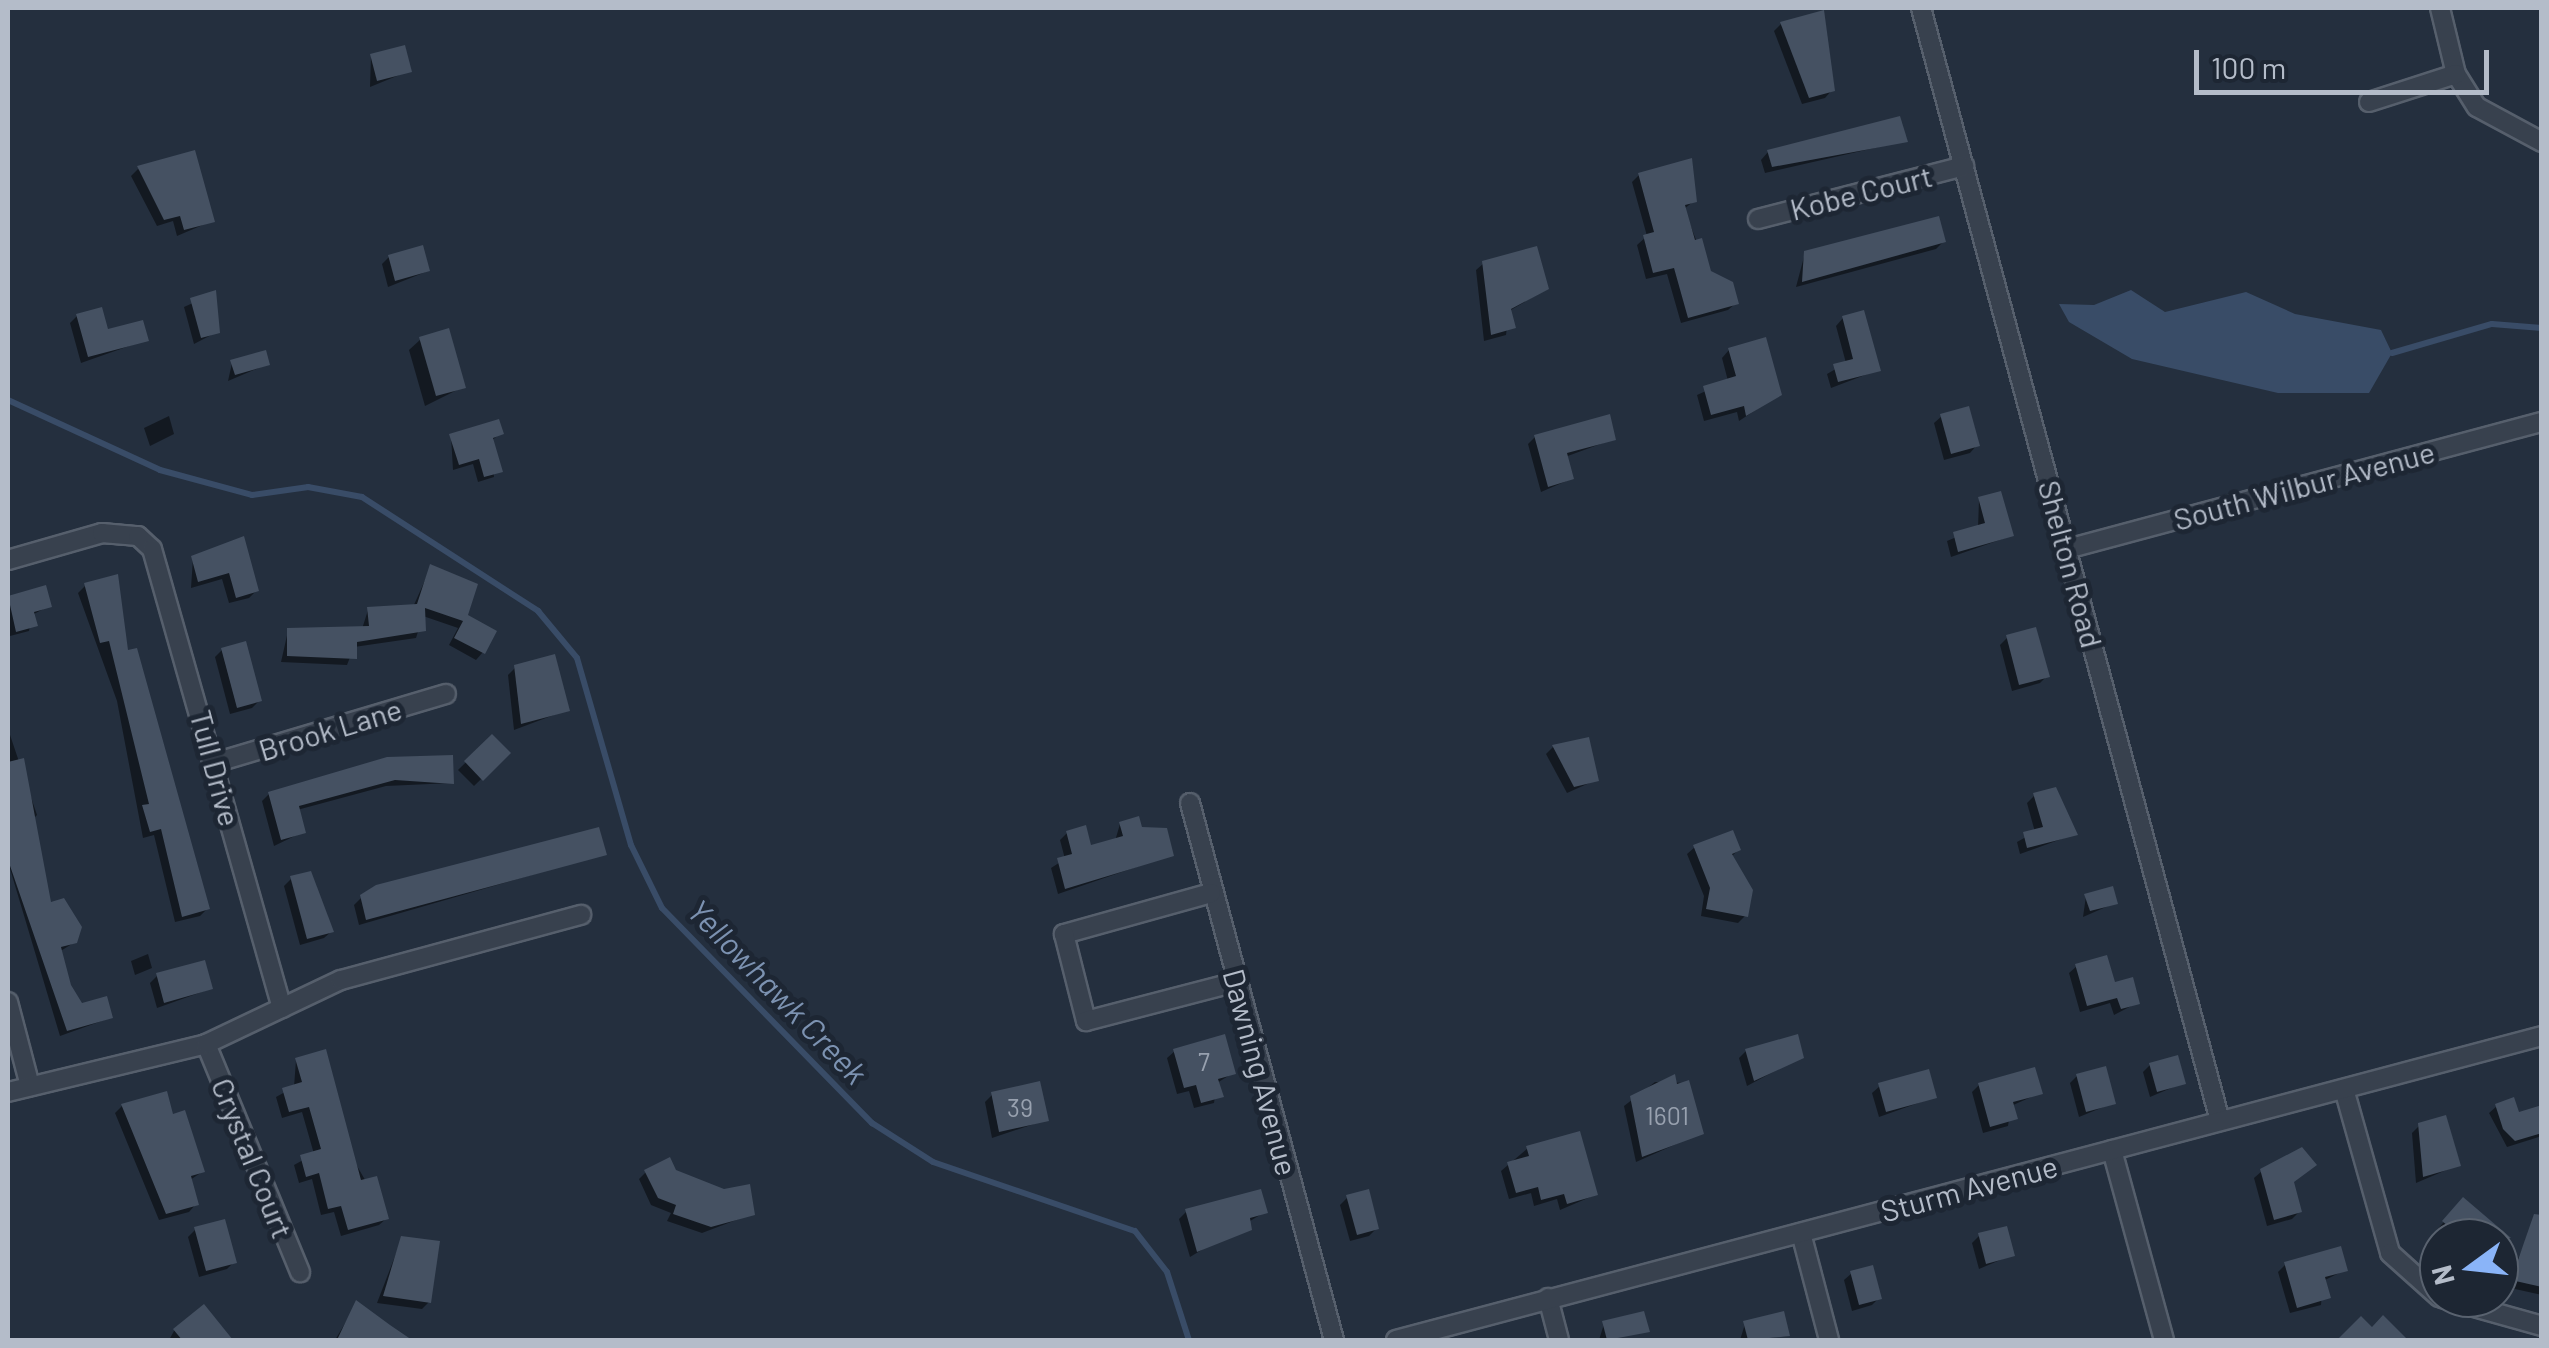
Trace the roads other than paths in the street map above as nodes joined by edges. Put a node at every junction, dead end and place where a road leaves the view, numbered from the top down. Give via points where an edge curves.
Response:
1 (1921, 8) edge
2 (2440, 8) edge
3 (2456, 74) junction
4 (2370, 102) dead end
5 (2542, 142) edge
6 (1964, 166) junction
7 (1758, 219) dead end
8 (2542, 422) edge
9 (2067, 549) junction
10 (8, 560) edge
11 (446, 694) dead end
12 (214, 763) junction
13 (1190, 804) dead end
14 (1211, 893) junction
15 (581, 915) dead end
16 (1236, 982) junction
17 (8, 1002) edge
18 (282, 1008) junction
19 (2542, 1036) edge
20 (206, 1044) junction
21 (30, 1086) junction
22 (2344, 1089) junction
23 (8, 1092) edge
24 (2220, 1121) junction
25 (2112, 1150) junction
26 (1801, 1233) junction
27 (300, 1272) dead end
28 (2419, 1279) edge
29 (1548, 1298) junction
30 (2513, 1318) edge
31 (2542, 1326) edge
32 (1334, 1340) edge
33 (1396, 1340) edge
34 (1559, 1340) edge
35 (1829, 1340) edge
36 (2164, 1340) edge

1 - 6 street, Shelton Road
2 - 3 street
3 - 4 street
3 - 5 street via 2477,107
6 - 7 street, Kobe Court
6 - 9 street, Shelton Road
8 - 9 street, South Wilbur Avenue
9 - 24 street, Shelton Road
10 - 12 street, Tull Drive via 102,533 138,536 162,569
11 - 12 street, Brook Lane
12 - 18 street, Tull Drive
13 - 14 street, Dawning Avenue
14 - 16 street, Dawning Avenue
14 - 16 street via 1064,934 1086,1021
15 - 18 street via 366,972
16 - 32 street, Dawning Avenue
17 - 21 street
18 - 20 street
19 - 22 street, Sturm Avenue
20 - 21 street
20 - 27 street, Crystal Court
21 - 23 street
22 - 24 street, Sturm Avenue
22 - 28 street via 2390,1253
24 - 25 street, Sturm Avenue
25 - 26 street, Sturm Avenue
25 - 36 street
26 - 29 street, Sturm Avenue
26 - 35 street
29 - 33 street, Sturm Avenue
29 - 34 street
30 - 31 street

